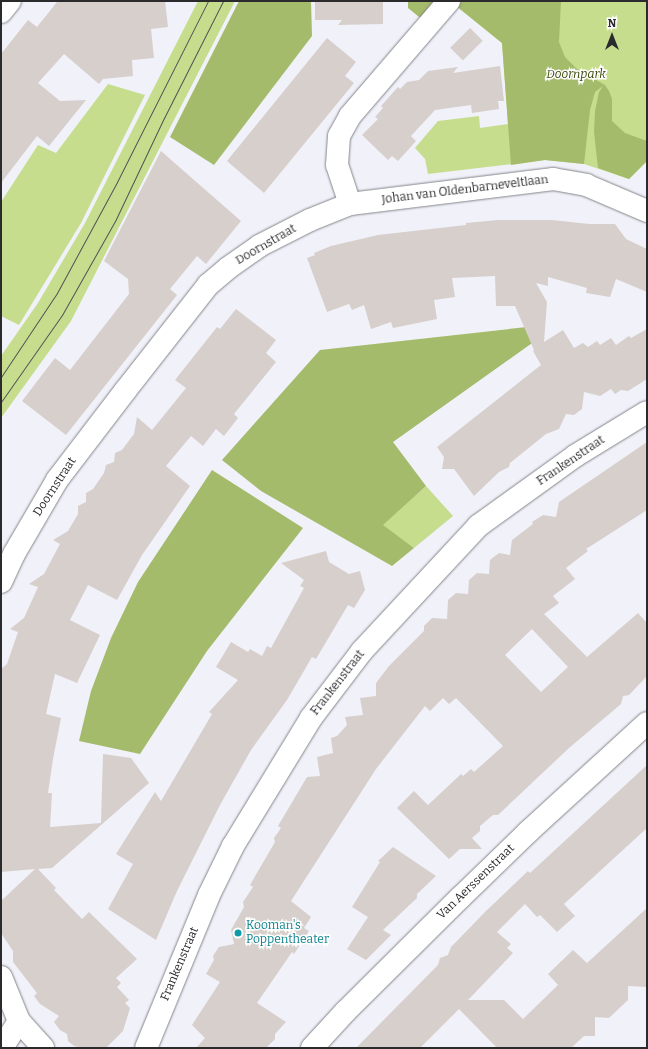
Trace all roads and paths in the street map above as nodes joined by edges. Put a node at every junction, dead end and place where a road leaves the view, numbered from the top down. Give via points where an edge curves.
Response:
1 (10, 1) edge
2 (449, 1) edge
3 (1, 12) edge
4 (350, 204) junction
5 (647, 211) edge
6 (647, 412) edge
7 (1, 582) edge
8 (647, 723) edge
9 (1, 978) edge
10 (19, 1021) junction
11 (2, 1048) edge
12 (44, 1048) edge
13 (146, 1048) edge
14 (312, 1048) edge

1 - 3 street
2 - 4 street via 350,116 340,136 337,165
4 - 5 street, Johan van Oldenbarneveltlaan via 552,179 586,185
4 - 7 street, Doornstraat via 310,220 259,246 208,285 57,480 14,554
6 - 13 street, Frankenstraat via 575,456 478,526 362,652 311,718 233,846 209,895
8 - 14 street, Van Aerssenstraat via 472,886 344,1012
9 - 10 street
10 - 11 street
10 - 12 street

